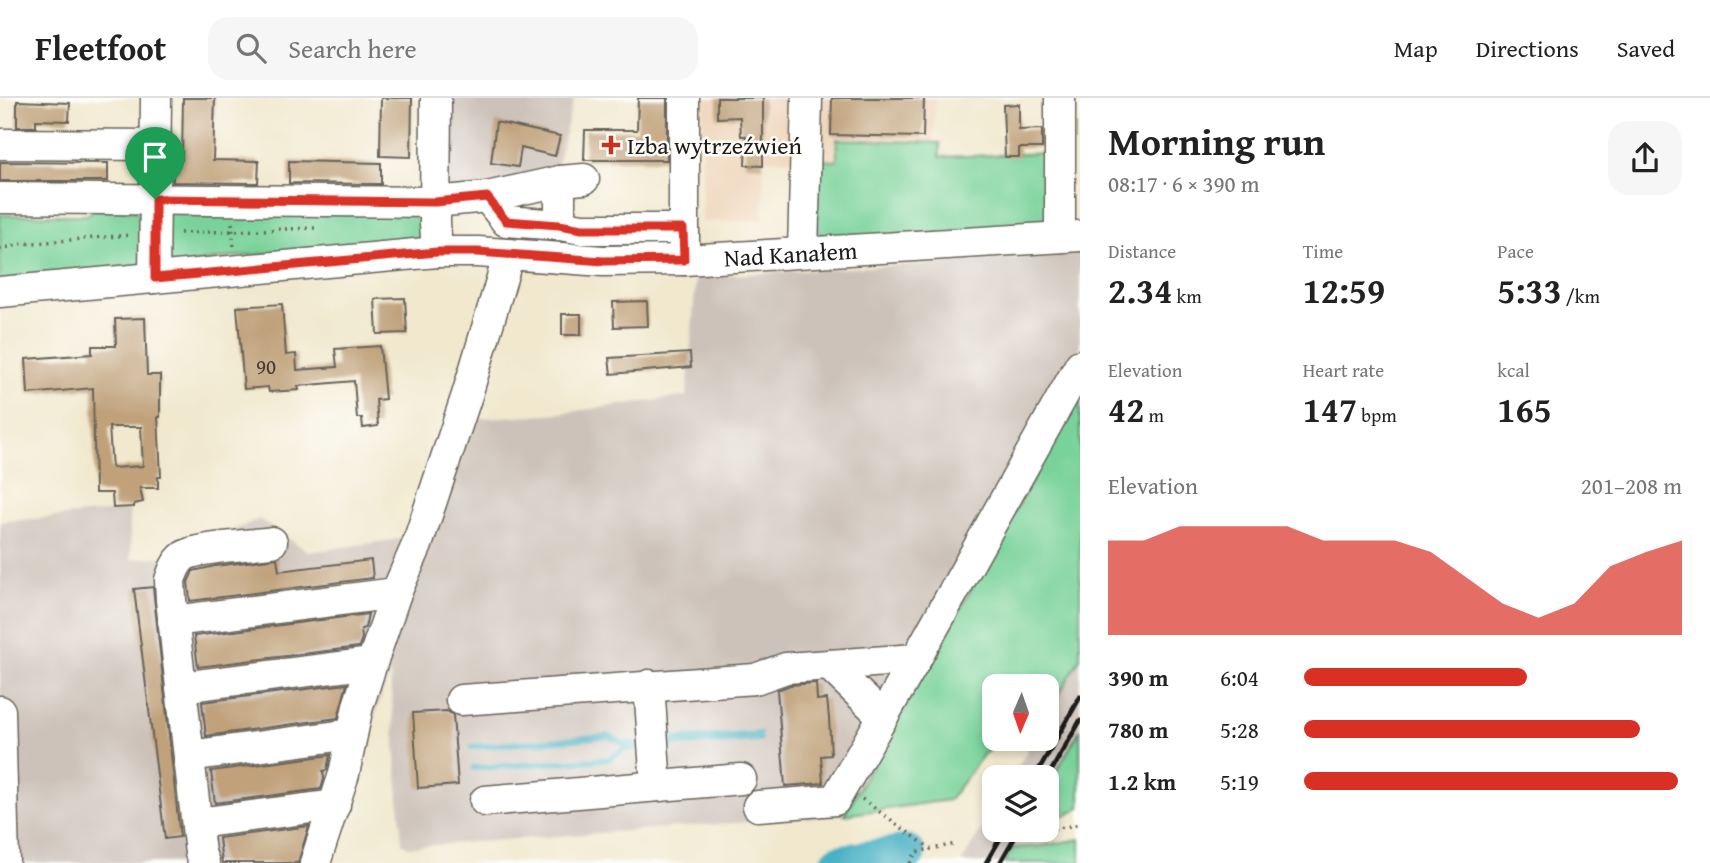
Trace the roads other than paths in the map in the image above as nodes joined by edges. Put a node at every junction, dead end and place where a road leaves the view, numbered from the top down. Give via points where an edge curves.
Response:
1 (156, 98) edge
2 (436, 98) edge
3 (684, 98) edge
4 (807, 98) edge
5 (1060, 98) edge
6 (0, 144) edge
7 (156, 145) junction
8 (487, 197) junction
9 (0, 198) edge
10 (155, 199) junction
11 (435, 202) junction
12 (559, 225) junction
13 (683, 229) junction
14 (1070, 236) edge
15 (437, 252) junction
16 (803, 252) junction
17 (509, 254) junction
18 (684, 260) junction
19 (155, 278) junction
20 (0, 292) edge
21 (1080, 365) edge
22 (272, 542) dead end
23 (396, 593) junction
24 (173, 621) junction
25 (916, 659) junction
26 (372, 663) junction
27 (828, 665) junction
28 (649, 685) junction
29 (181, 687) junction
30 (461, 700) dead end
31 (0, 710) edge
32 (883, 717) junction
33 (352, 734) junction
34 (189, 756) junction
35 (741, 779) dead end
36 (656, 786) junction
37 (485, 801) dead end
38 (335, 804) junction
39 (758, 806) dead end
40 (197, 823) junction
41 (4, 863) edge
42 (204, 863) edge
43 (315, 863) edge

1 - 7 street
2 - 11 street
3 - 13 street
4 - 16 street
5 - 14 street
6 - 7 street
7 - 10 street
8 - 11 street
8 - 12 street via 506,221
8 - 12 street via 572,180
9 - 10 street
10 - 11 street
10 - 19 street
11 - 15 street
12 - 13 street
13 - 18 street
14 - 16 street, Nad Kanałem
15 - 17 street, Nad Kanałem
15 - 19 street, Nad Kanałem
16 - 18 street, Nad Kanałem
17 - 18 street, Nad Kanałem via 603,261
17 - 23 street via 467,395 417,545
19 - 20 street, Nad Kanałem
21 - 25 street
22 - 24 street via 184,556 170,580
23 - 24 street
23 - 26 street
24 - 29 street
25 - 27 street
25 - 32 street
26 - 29 street
26 - 33 street
27 - 28 street via 786,668 755,679
27 - 32 street
28 - 30 street
28 - 36 street
29 - 34 street
31 - 41 street
32 - 39 street via 835,800
33 - 34 street
33 - 38 street
34 - 40 street
35 - 36 street
36 - 37 street
38 - 40 street
38 - 43 street
40 - 42 street

